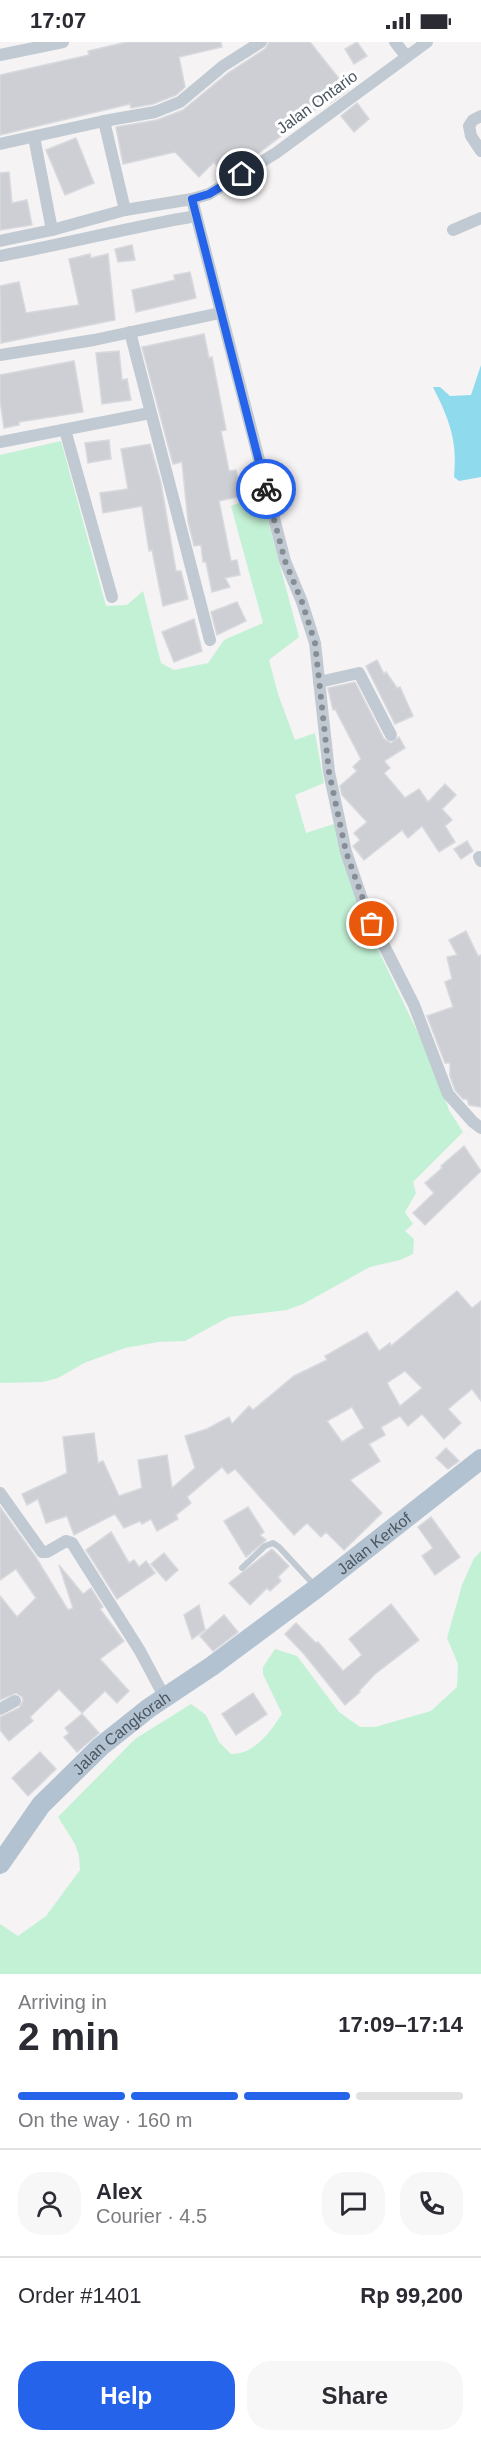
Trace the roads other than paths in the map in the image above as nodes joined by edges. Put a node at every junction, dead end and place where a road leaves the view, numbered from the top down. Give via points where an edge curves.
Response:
1 (63, 42) edge
2 (261, 42) edge
3 (395, 42) edge
4 (422, 43) edge
5 (0, 55) edge
6 (406, 56) junction
7 (481, 116) edge
8 (104, 121) junction
9 (34, 137) junction
10 (0, 144) edge
11 (481, 151) edge
12 (192, 199) junction
13 (125, 210) junction
14 (196, 216) junction
15 (481, 218) edge
16 (52, 230) junction
17 (453, 230) dead end
18 (0, 240) edge
19 (56, 246) junction
20 (0, 256) edge
21 (220, 313) junction
22 (130, 332) junction
23 (0, 355) edge
24 (150, 413) junction
25 (65, 430) junction
26 (0, 442) edge
27 (112, 597) dead end
28 (210, 640) dead end
29 (318, 682) junction
30 (391, 735) dead end
31 (481, 1128) edge
32 (481, 1459) edge
33 (0, 1493) edge
34 (242, 1568) dead end
35 (316, 1588) junction
36 (266, 1625) joint
37 (165, 1698) junction
38 (15, 1701) dead end
39 (0, 1709) edge
40 (0, 1864) edge

1 - 5 street
2 - 8 street via 223,66 180,102 155,112
3 - 6 street
4 - 6 street, Jalan Ontario
6 - 12 street, Jalan Ontario via 276,153 209,194
7 - 11 street via 469,126
8 - 9 street
8 - 13 street
9 - 10 street
9 - 16 street
12 - 13 street, Jalan Ontario
12 - 14 street
13 - 16 street, Jalan Ontario
14 - 19 street
14 - 21 street
15 - 17 street
16 - 18 street, Jalan Ontario
16 - 19 street via 45,240
19 - 20 street
21 - 22 street
21 - 29 street via 285,561 312,634
22 - 23 street
22 - 24 street
24 - 25 street
24 - 28 street
25 - 26 street
25 - 27 street
29 - 30 street via 359,673
29 - 31 street via 329,772 346,852 365,908 414,1005 448,1094
32 - 35 main road, Jalan Kerkof
33 - 37 street via 42,1552 66,1541 72,1543
34 - 35 lane via 265,1545 273,1543
35 - 36 main road, Jalan Kerkof
36 - 37 main road, Jalan Cangkorah
37 - 40 main road, Jalan Cangkorah via 100,1747 40,1805
38 - 39 street

